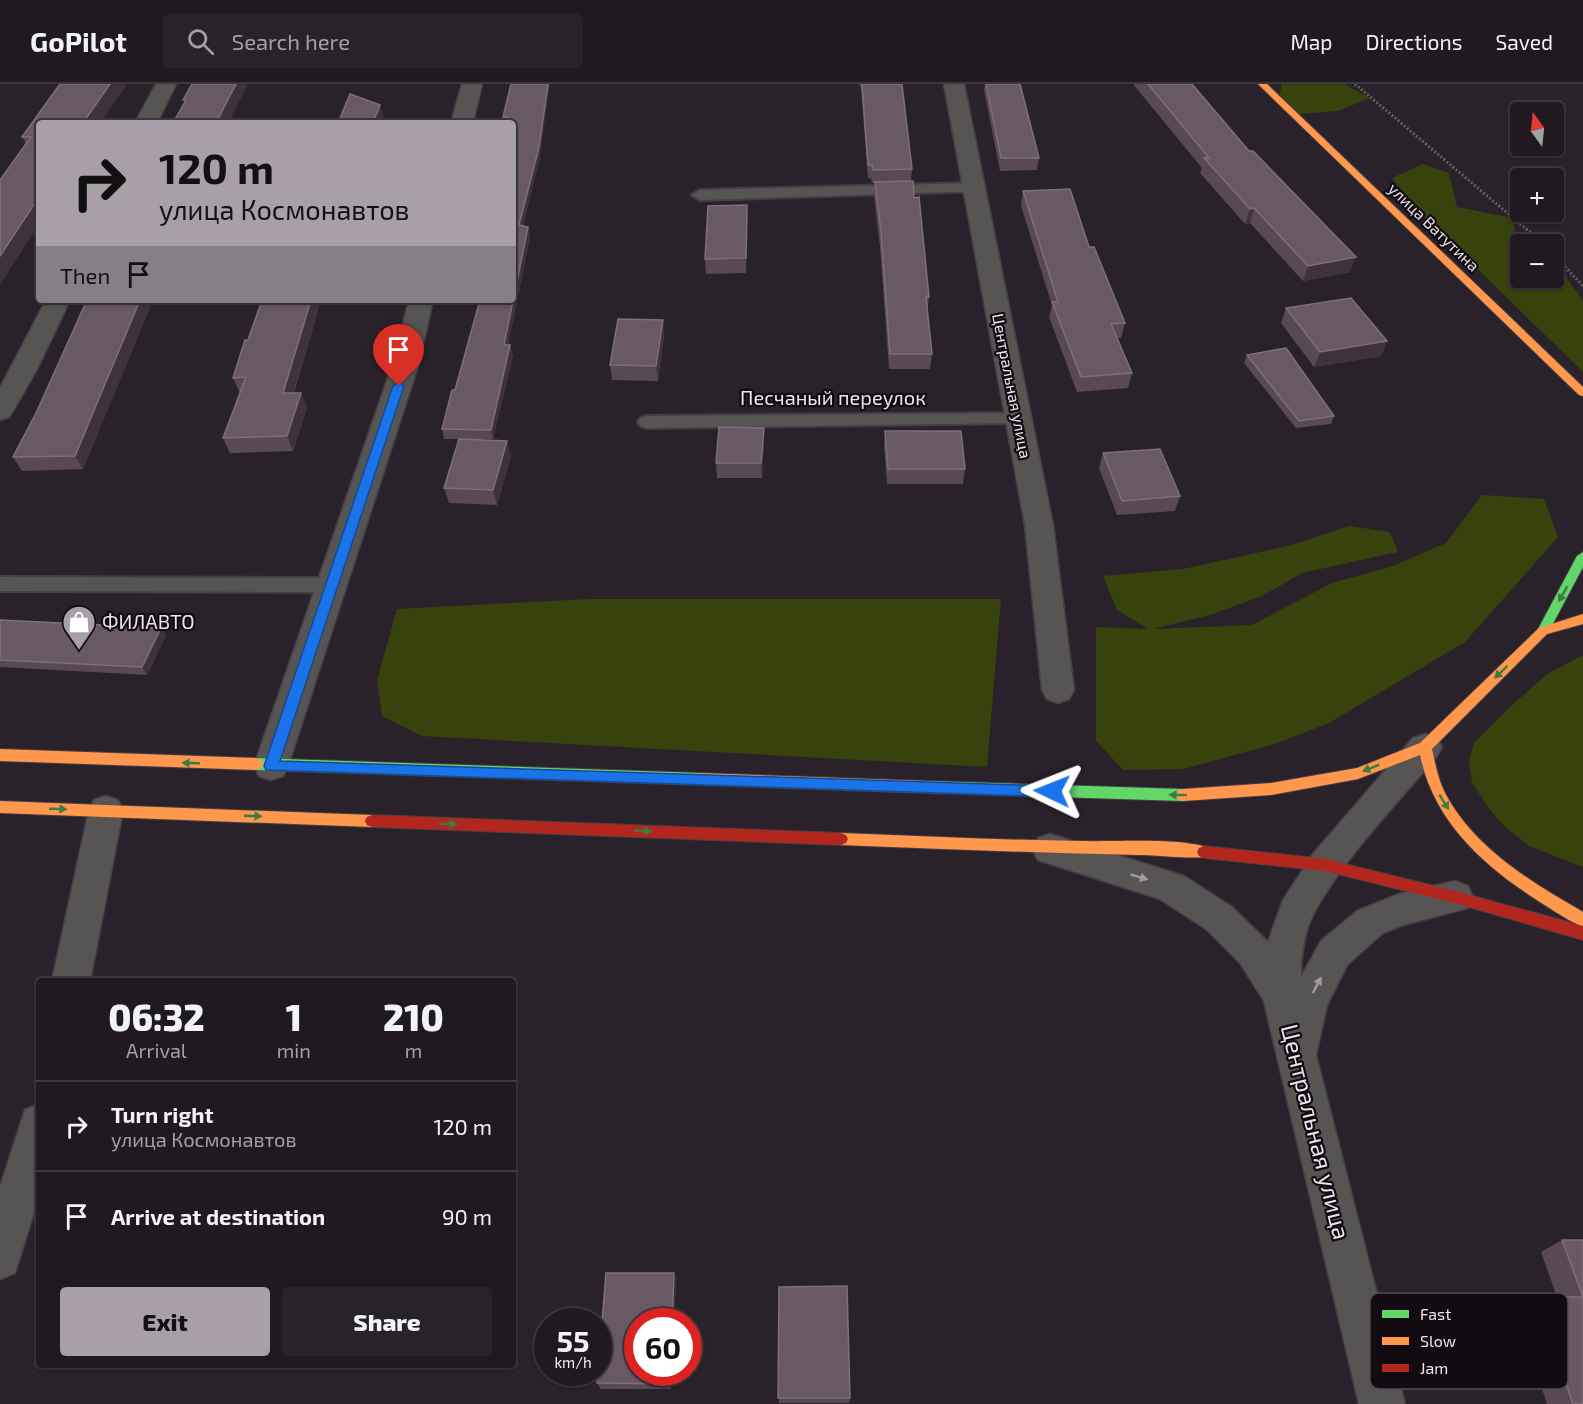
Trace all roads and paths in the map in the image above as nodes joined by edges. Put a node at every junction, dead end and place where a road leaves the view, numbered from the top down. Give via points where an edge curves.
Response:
1 (166, 84) edge
2 (472, 84) edge
3 (954, 84) edge
4 (1262, 84) edge
5 (1355, 84) edge
6 (148, 120) edge
7 (463, 120) edge
8 (975, 188) junction
9 (700, 195) dead end
10 (1532, 234) edge
11 (1564, 266) edge
12 (1583, 286) edge
13 (56, 303) edge
14 (420, 303) edge
15 (1583, 393) edge
16 (0, 411) edge
17 (1019, 420) junction
18 (647, 422) dead end
19 (1583, 556) edge
20 (0, 584) edge
21 (332, 585) junction
22 (1583, 620) edge
23 (1543, 631) junction
24 (1058, 690) dead end
25 (1425, 747) junction
26 (0, 754) edge
27 (271, 766) junction
28 (0, 807) edge
29 (106, 810) junction
30 (1043, 847) junction
31 (1325, 865) junction
32 (1455, 897) junction
33 (1583, 920) edge
34 (1583, 933) edge
35 (72, 978) edge
36 (1282, 995) junction
37 (1298, 1061) junction
38 (36, 1134) edge
39 (0, 1258) edge
40 (1370, 1355) edge
41 (1378, 1389) edge
42 (1382, 1404) edge

1 - 6 street
2 - 7 street
3 - 8 street, Центральная улица
4 - 15 main road, улица Ватутина
5 - 10 path
8 - 9 lane
8 - 17 street, Центральная улица
11 - 12 path
13 - 16 street
14 - 21 street via 406,363
17 - 18 lane, Песчаный переулок
17 - 24 street, Центральная улица via 1039,525
19 -> 23 main road
20 - 21 lane
21 - 27 street
22 - 23 main road
23 -> 25 main road
25 -> 27 main road via 1358,773 1271,789 1189,795
25 - 31 street, Центральная улица
25 -> 33 main road via 1440,797 1457,822 1485,852
27 -> 26 main road
28 -> 29 main road
29 -> 30 main road
29 - 35 street
30 - 31 main road via 1177,849
30 -> 36 street via 1171,887 1219,918 1253,951
31 - 32 main road
31 - 36 street, Центральная улица via 1296,911 1283,951
32 - 34 main road
37 -> 32 street via 1308,1002 1334,953 1370,922 1399,910
36 - 37 street, Центральная улица
37 - 40 street, Центральная улица
38 - 39 street
41 - 42 street, Центральная улица

